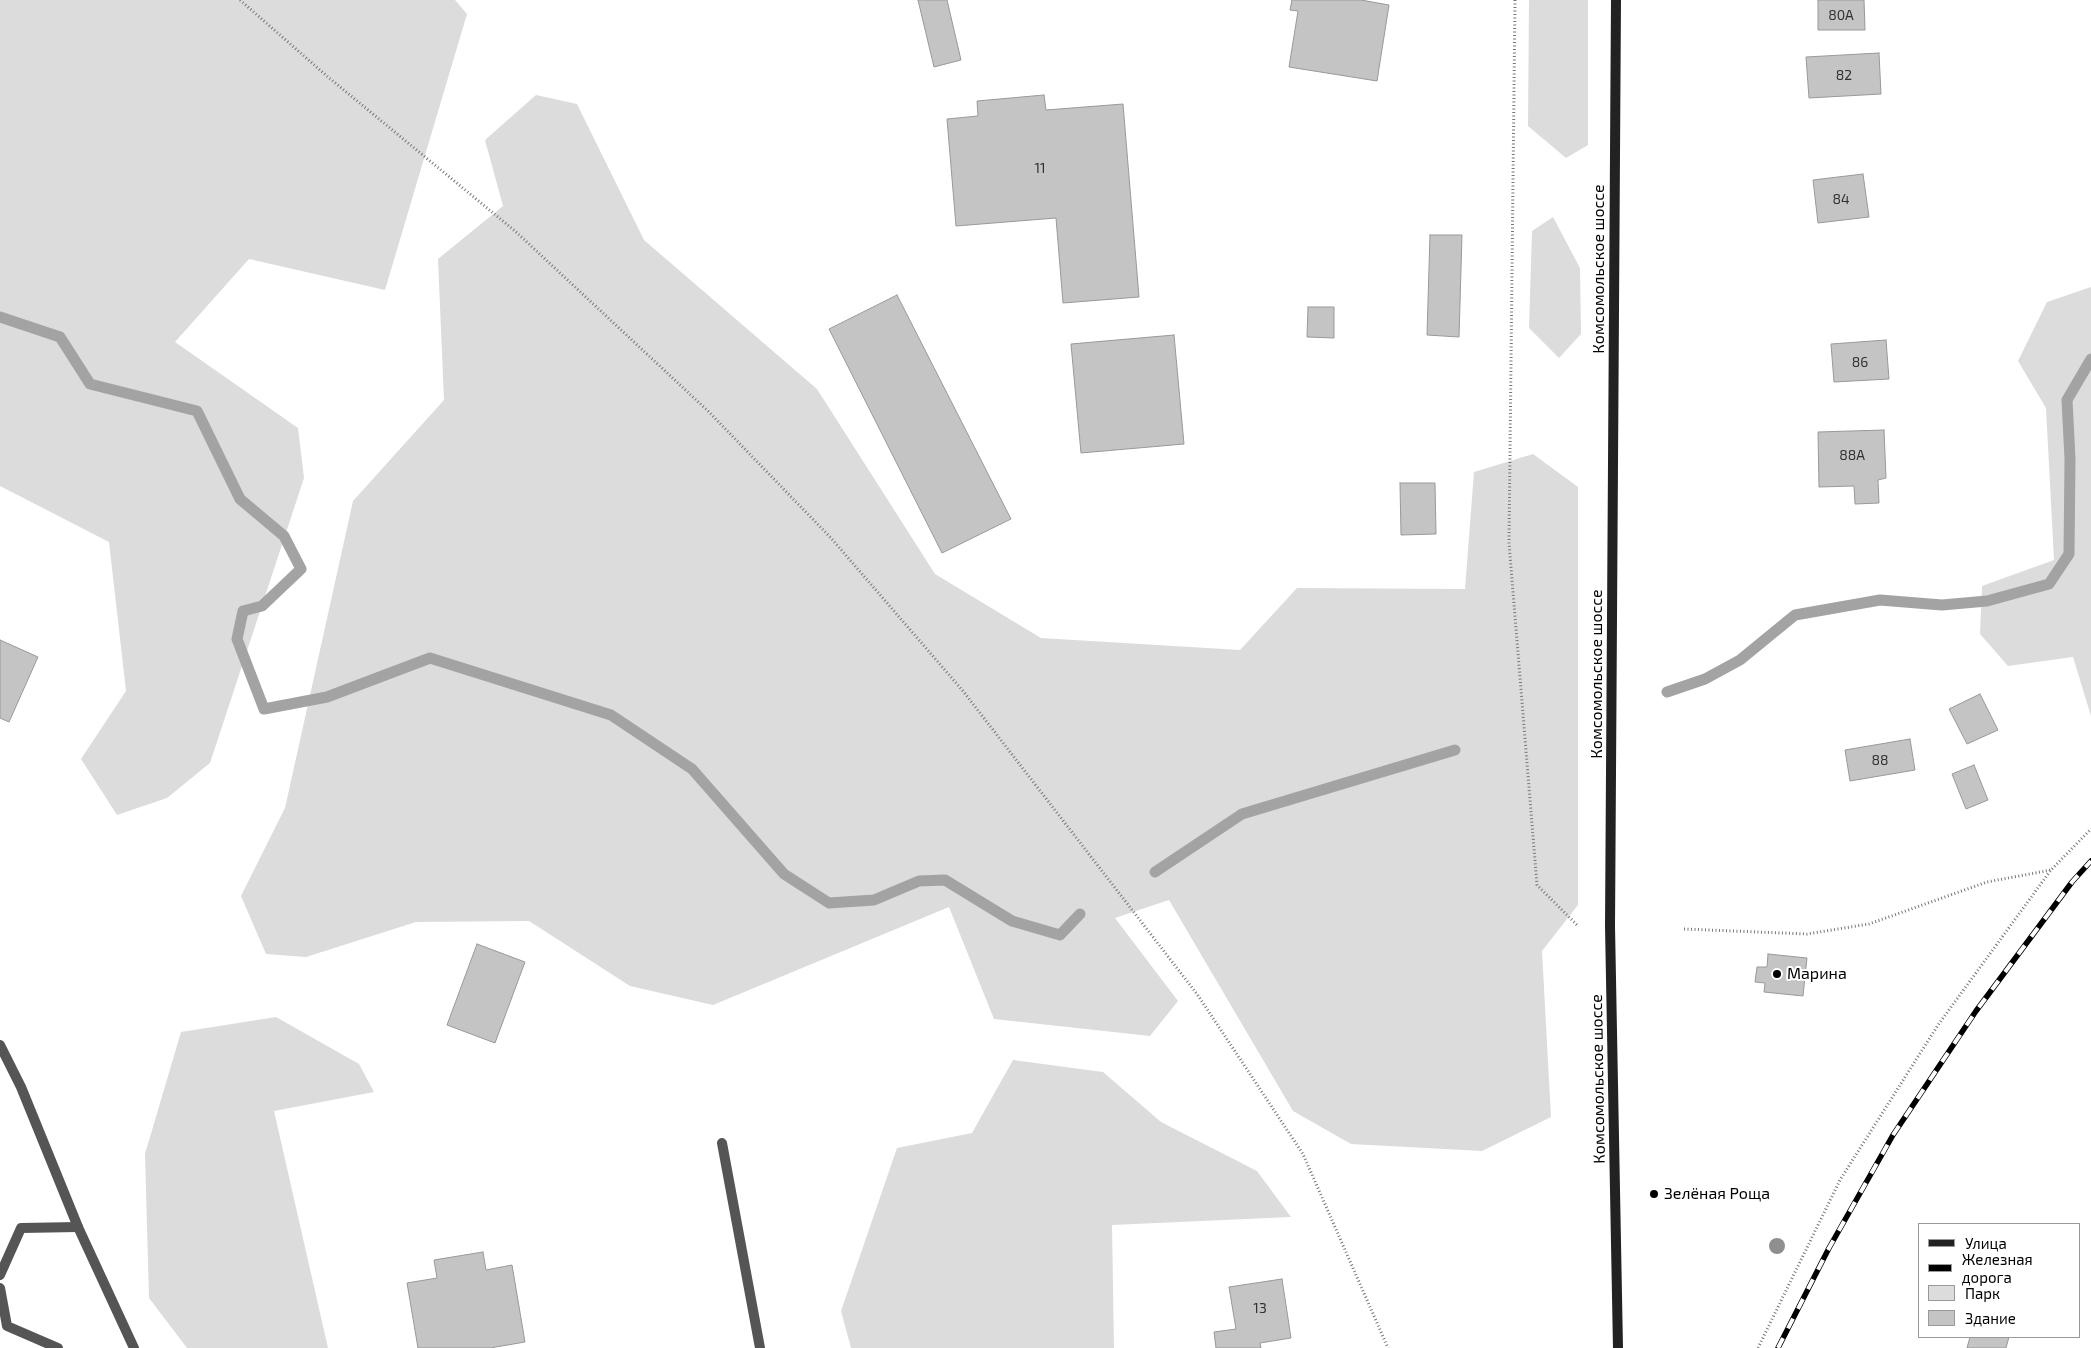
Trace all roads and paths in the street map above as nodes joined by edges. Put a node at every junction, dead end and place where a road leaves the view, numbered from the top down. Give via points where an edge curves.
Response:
1 (240, 0) edge
2 (1515, 0) edge
3 (1616, 0) edge
4 (2091, 830) edge
5 (2051, 870) junction
6 (1578, 925) dead end
7 (1684, 930) dead end
8 (0, 1045) edge
9 (722, 1143) dead end
10 (78, 1227) junction
11 (0, 1275) edge
12 (0, 1288) edge
13 (58, 1348) edge
14 (134, 1348) edge
15 (760, 1348) edge
16 (1388, 1348) edge
17 (1618, 1348) edge
18 (1758, 1348) edge

1 - 16 path via 515,231 708,411 831,538 963,691 1197,994 1303,1154
2 - 6 path via 1509,543 1537,885
3 - 17 main road, Комсомольское шоссе via 1610,926
4 - 5 path
5 - 7 path via 1987,882 1869,924 1807,934
5 - 18 path via 1938,1025 1845,1172
8 - 10 street via 21,1087
9 - 15 street
10 - 11 street via 21,1228
10 - 14 street
12 - 13 street via 7,1326

